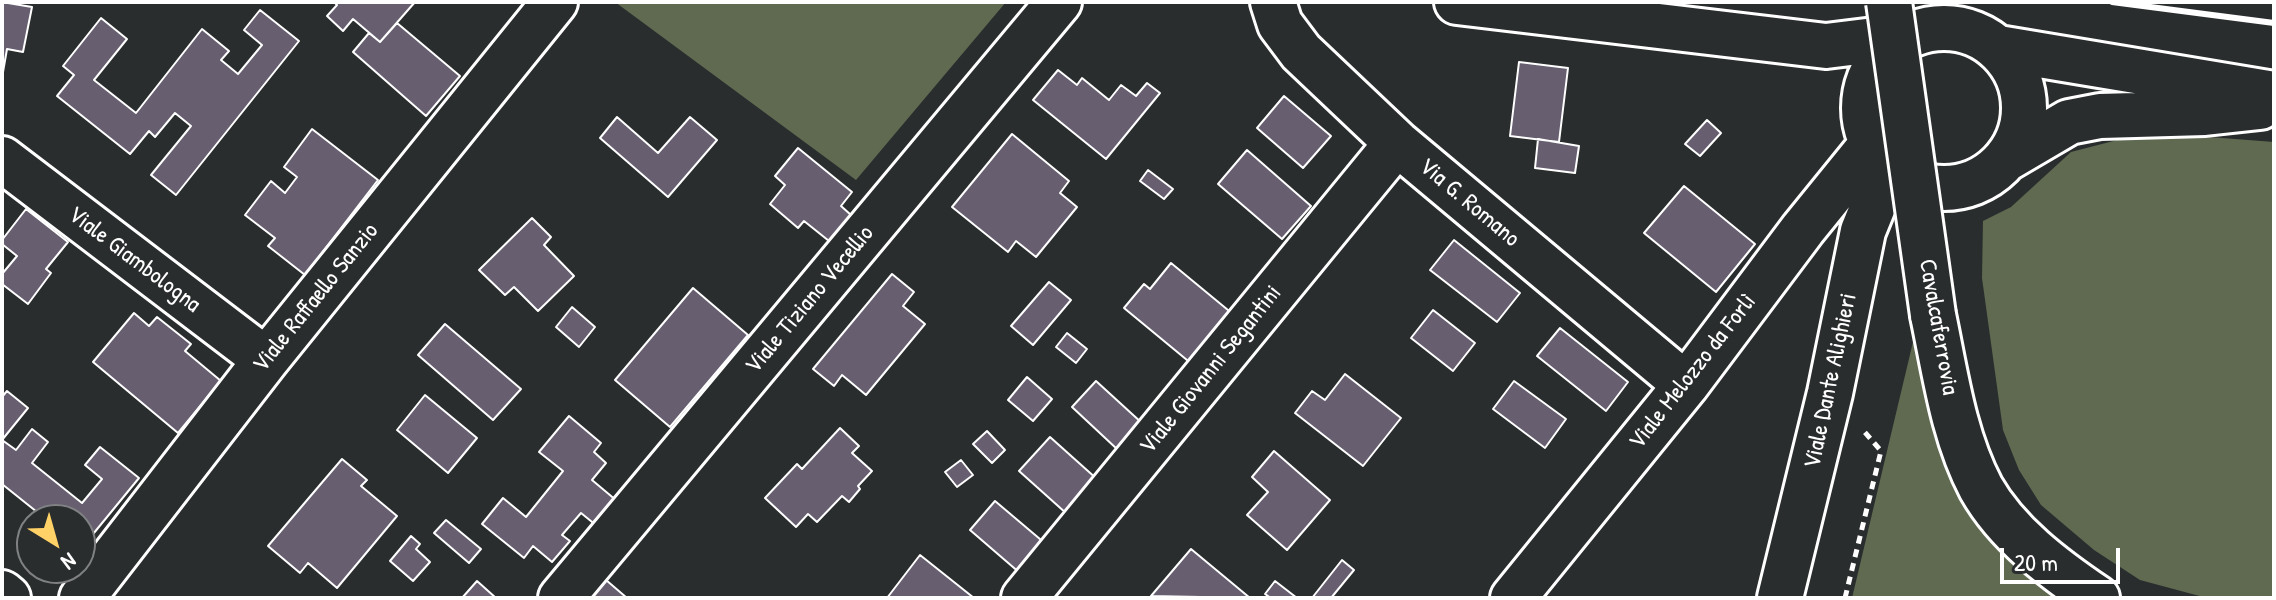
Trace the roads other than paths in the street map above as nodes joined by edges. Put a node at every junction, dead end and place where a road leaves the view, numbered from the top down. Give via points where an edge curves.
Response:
1 (555, 2) edge
2 (1059, 2) edge
3 (1273, 2) edge
4 (1457, 2) edge
5 (1898, 19) edge
6 (1826, 46) junction
7 (1998, 48) junction
8 (1864, 94) junction
9 (2274, 94) edge
10 (2274, 105) edge
11 (1397, 143) junction
12 (1880, 156) junction
13 (2, 159) edge
14 (2006, 159) junction
15 (266, 360) junction
16 (1686, 385) junction
17 (2, 593) edge
18 (8, 598) edge
19 (82, 598) edge
20 (561, 598) edge
21 (1024, 598) edge
22 (1513, 598) edge
23 (1780, 598) edge
24 (2097, 598) edge

1 - 15 street, Viale Raffaello Sanzio
2 - 20 street, Viale Tiziano Vecellio
3 - 11 street, Via G. Romano via 1295,45
4 - 6 street
5 - 6 street
5 - 7 street via 1977,34
5 - 8 street
5 - 24 street, Cavalcaferrovia, bridge via 1933,315 1956,425 1982,488 2012,529 2045,561
6 - 8 street via 1849,67
7 - 9 street
7 - 14 street via 2022,88 2024,113
8 - 12 street via 1864,120
10 - 14 street via 2069,122
11 - 16 street, Via G. Romano
11 - 21 street, Viale Giovanni Segantini
12 - 14 street via 1911,182 1936,188 1962,186 1986,176
12 - 16 street, Viale Melozzo da Forlì via 1803,229
12 - 23 street, Viale Dante Alighieri
13 - 15 street, Viale Giambologna
15 - 19 street, Viale Raffaello Sanzio
16 - 22 street, Viale Melozzo da Forlì
17 - 18 street

